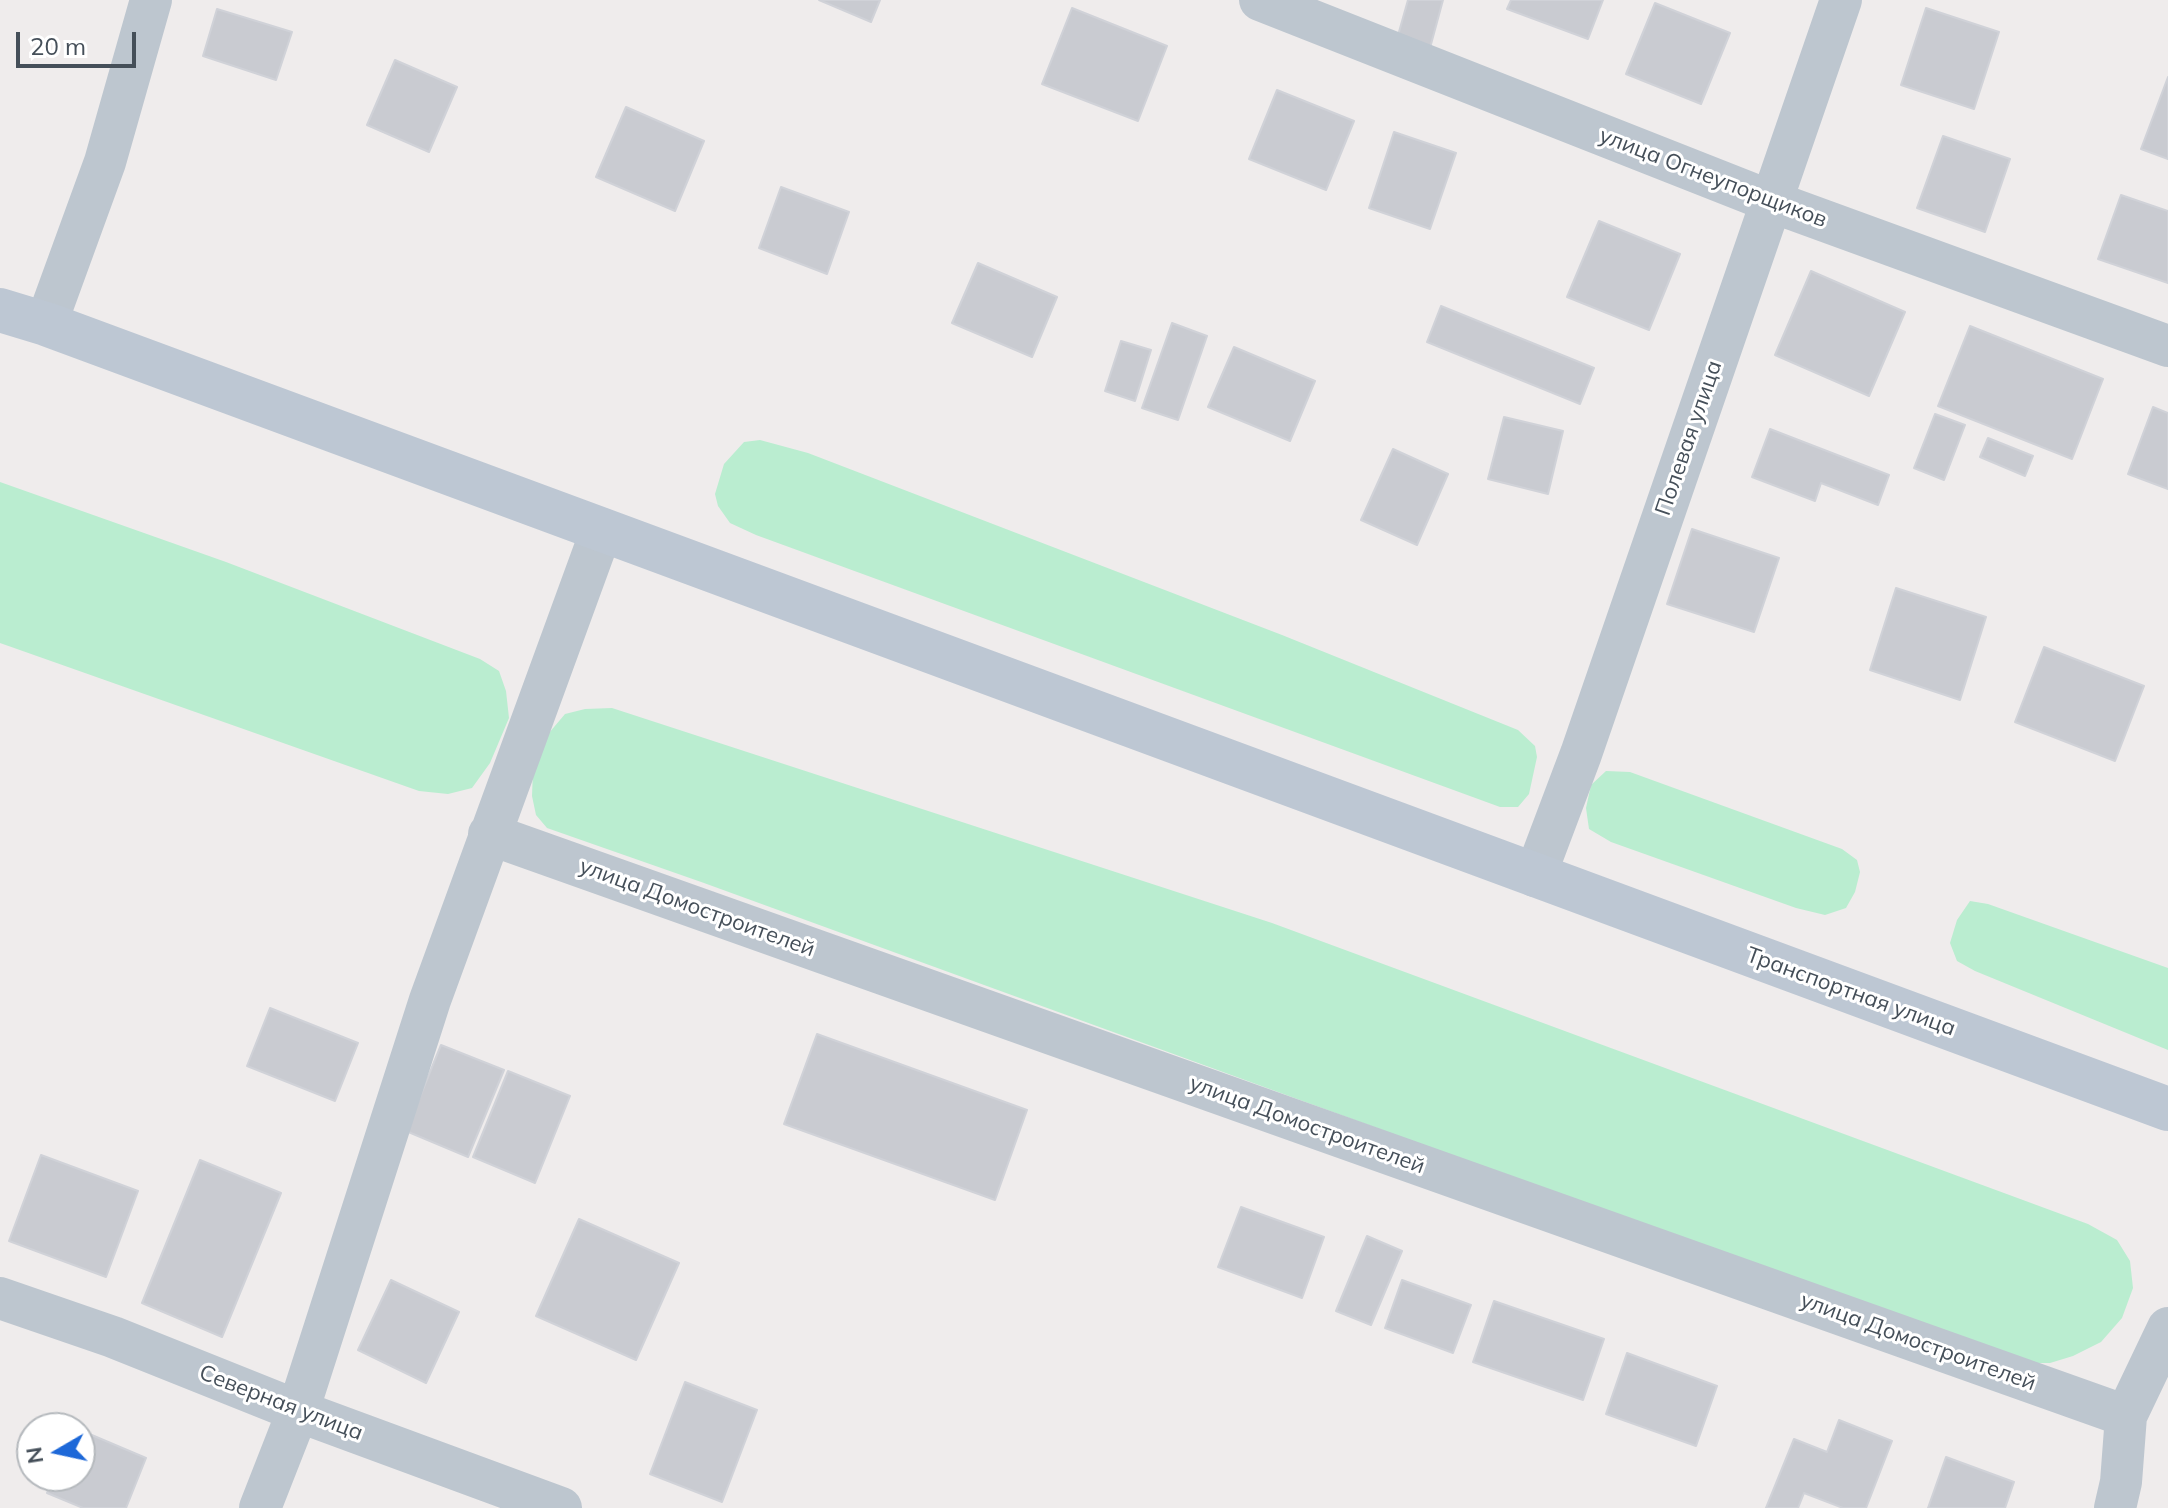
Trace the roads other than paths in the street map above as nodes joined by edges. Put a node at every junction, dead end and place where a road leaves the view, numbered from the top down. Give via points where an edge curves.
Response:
1 (151, 0) edge
2 (1260, 0) edge
3 (1841, 0) edge
4 (1770, 201) junction
5 (0, 310) edge
6 (46, 324) junction
7 (2168, 346) edge
8 (602, 529) junction
9 (489, 834) junction
10 (1535, 876) junction
11 (2168, 1109) edge
12 (0, 1298) edge
13 (2168, 1328) edge
14 (298, 1411) junction
15 (2126, 1416) junction
16 (260, 1508) edge
17 (561, 1508) edge
18 (2115, 1508) edge

1 - 6 street via 105,162
2 - 4 street, улица Огнеупорщиков
3 - 4 street, Полевая улица
4 - 7 street, улица Огнеупорщиков
4 - 10 street, Полевая улица
5 - 6 main road, Транспортная улица
6 - 8 main road, Транспортная улица
8 - 9 street
8 - 10 main road, Транспортная улица
9 - 14 street
9 - 15 street, улица Домостроителей
10 - 11 main road, Транспортная улица
12 - 14 street, Северная улица
13 - 15 street
14 - 16 street
14 - 17 street, Северная улица
15 - 18 street

